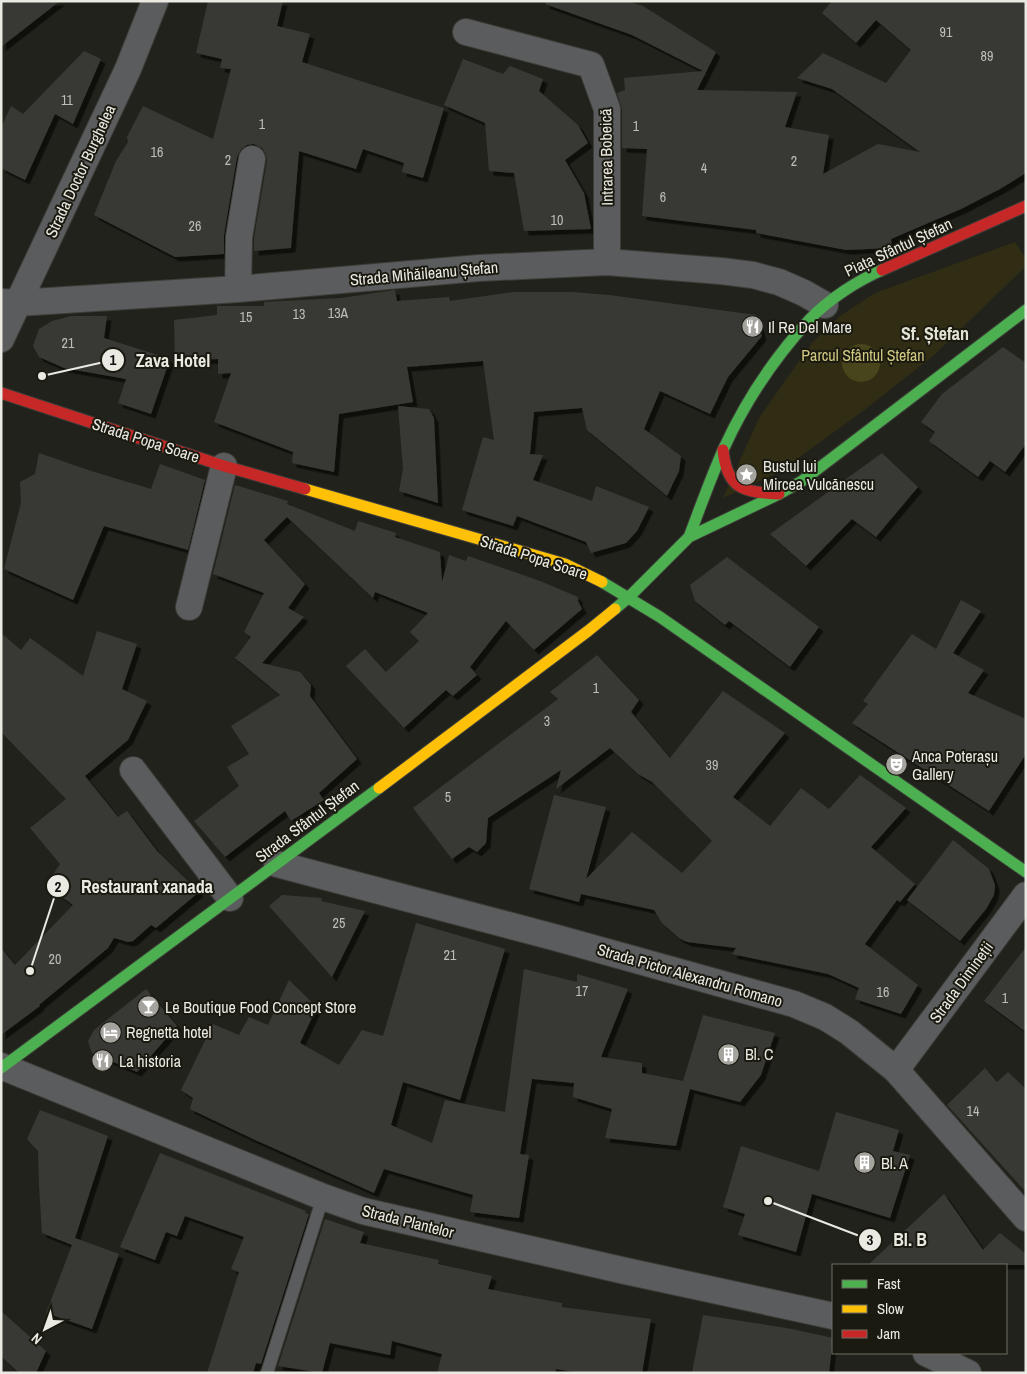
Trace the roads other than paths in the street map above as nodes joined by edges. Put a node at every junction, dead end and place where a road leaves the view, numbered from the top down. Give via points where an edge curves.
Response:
1 (145, 6) edge
2 (466, 32) dead end
3 (252, 159) dead end
4 (1026, 206) edge
5 (987, 224) junction
6 (1012, 224) dead end
7 (607, 262) junction
8 (238, 289) junction
9 (9, 302) edge
10 (825, 306) junction
11 (1026, 310) edge
12 (1, 339) edge
13 (1, 393) edge
14 (723, 450) junction
15 (224, 466) junction
16 (779, 494) junction
17 (689, 537) junction
18 (629, 596) junction
19 (189, 607) dead end
20 (133, 770) dead end
21 (277, 864) junction
22 (1026, 872) edge
23 (1026, 895) edge
24 (230, 898) junction
25 (2, 1067) edge
26 (896, 1070) junction
27 (323, 1197) junction
28 (1026, 1218) edge
29 (832, 1316) edge
30 (928, 1354) edge
31 (267, 1373) edge
32 (968, 1373) edge

1 - 9 street, Strada Doctor Burghelea via 128,70 108,114
2 - 7 street, Intrarea Bobeică via 592,65 607,109
3 - 8 street via 239,237
4 - 5 street, Piața Sfântul Ștefan
5 - 6 street, Piața Sfântul Ștefan
5 - 10 street, Piața Sfântul Ștefan via 875,272
7 - 8 street, Strada Mihăileanu Ștefan via 479,268
7 - 10 street, Strada Mihăileanu Ștefan via 752,275 779,282
8 - 9 street, Strada Mihăileanu Ștefan
9 - 12 street, Strada Doctor Burghelea
10 - 14 street, Piața Sfântul Ștefan via 811,318 764,376
11 - 16 street, Piața Sfântul Ștefan via 802,481
13 - 15 street, Strada Popa Soare
14 - 16 street via 723,465 739,487 756,494
14 - 17 street, Piața Sfântul Ștefan
15 - 18 street, Strada Popa Soare via 565,564 603,580
15 - 19 street
16 - 17 street, Piața Sfântul Ștefan
17 - 18 street, Piața Sfântul Ștefan
18 - 21 street, Strada Sfântul Ștefan via 582,636
18 - 22 street, Strada Popa Soare
20 - 24 street
21 - 24 street, Strada Sfântul Ștefan
21 - 26 street, Strada Pictor Alexandru Romano via 794,1004 849,1032
23 - 26 street, Strada Dimineții
24 - 25 street, Strada Sfântul Ștefan
25 - 27 street, Strada Plantelor
26 - 28 street, Strada Pictor Alexandru Romano
27 - 29 street, Strada Plantelor via 408,1222
27 - 31 lane
30 - 32 street

